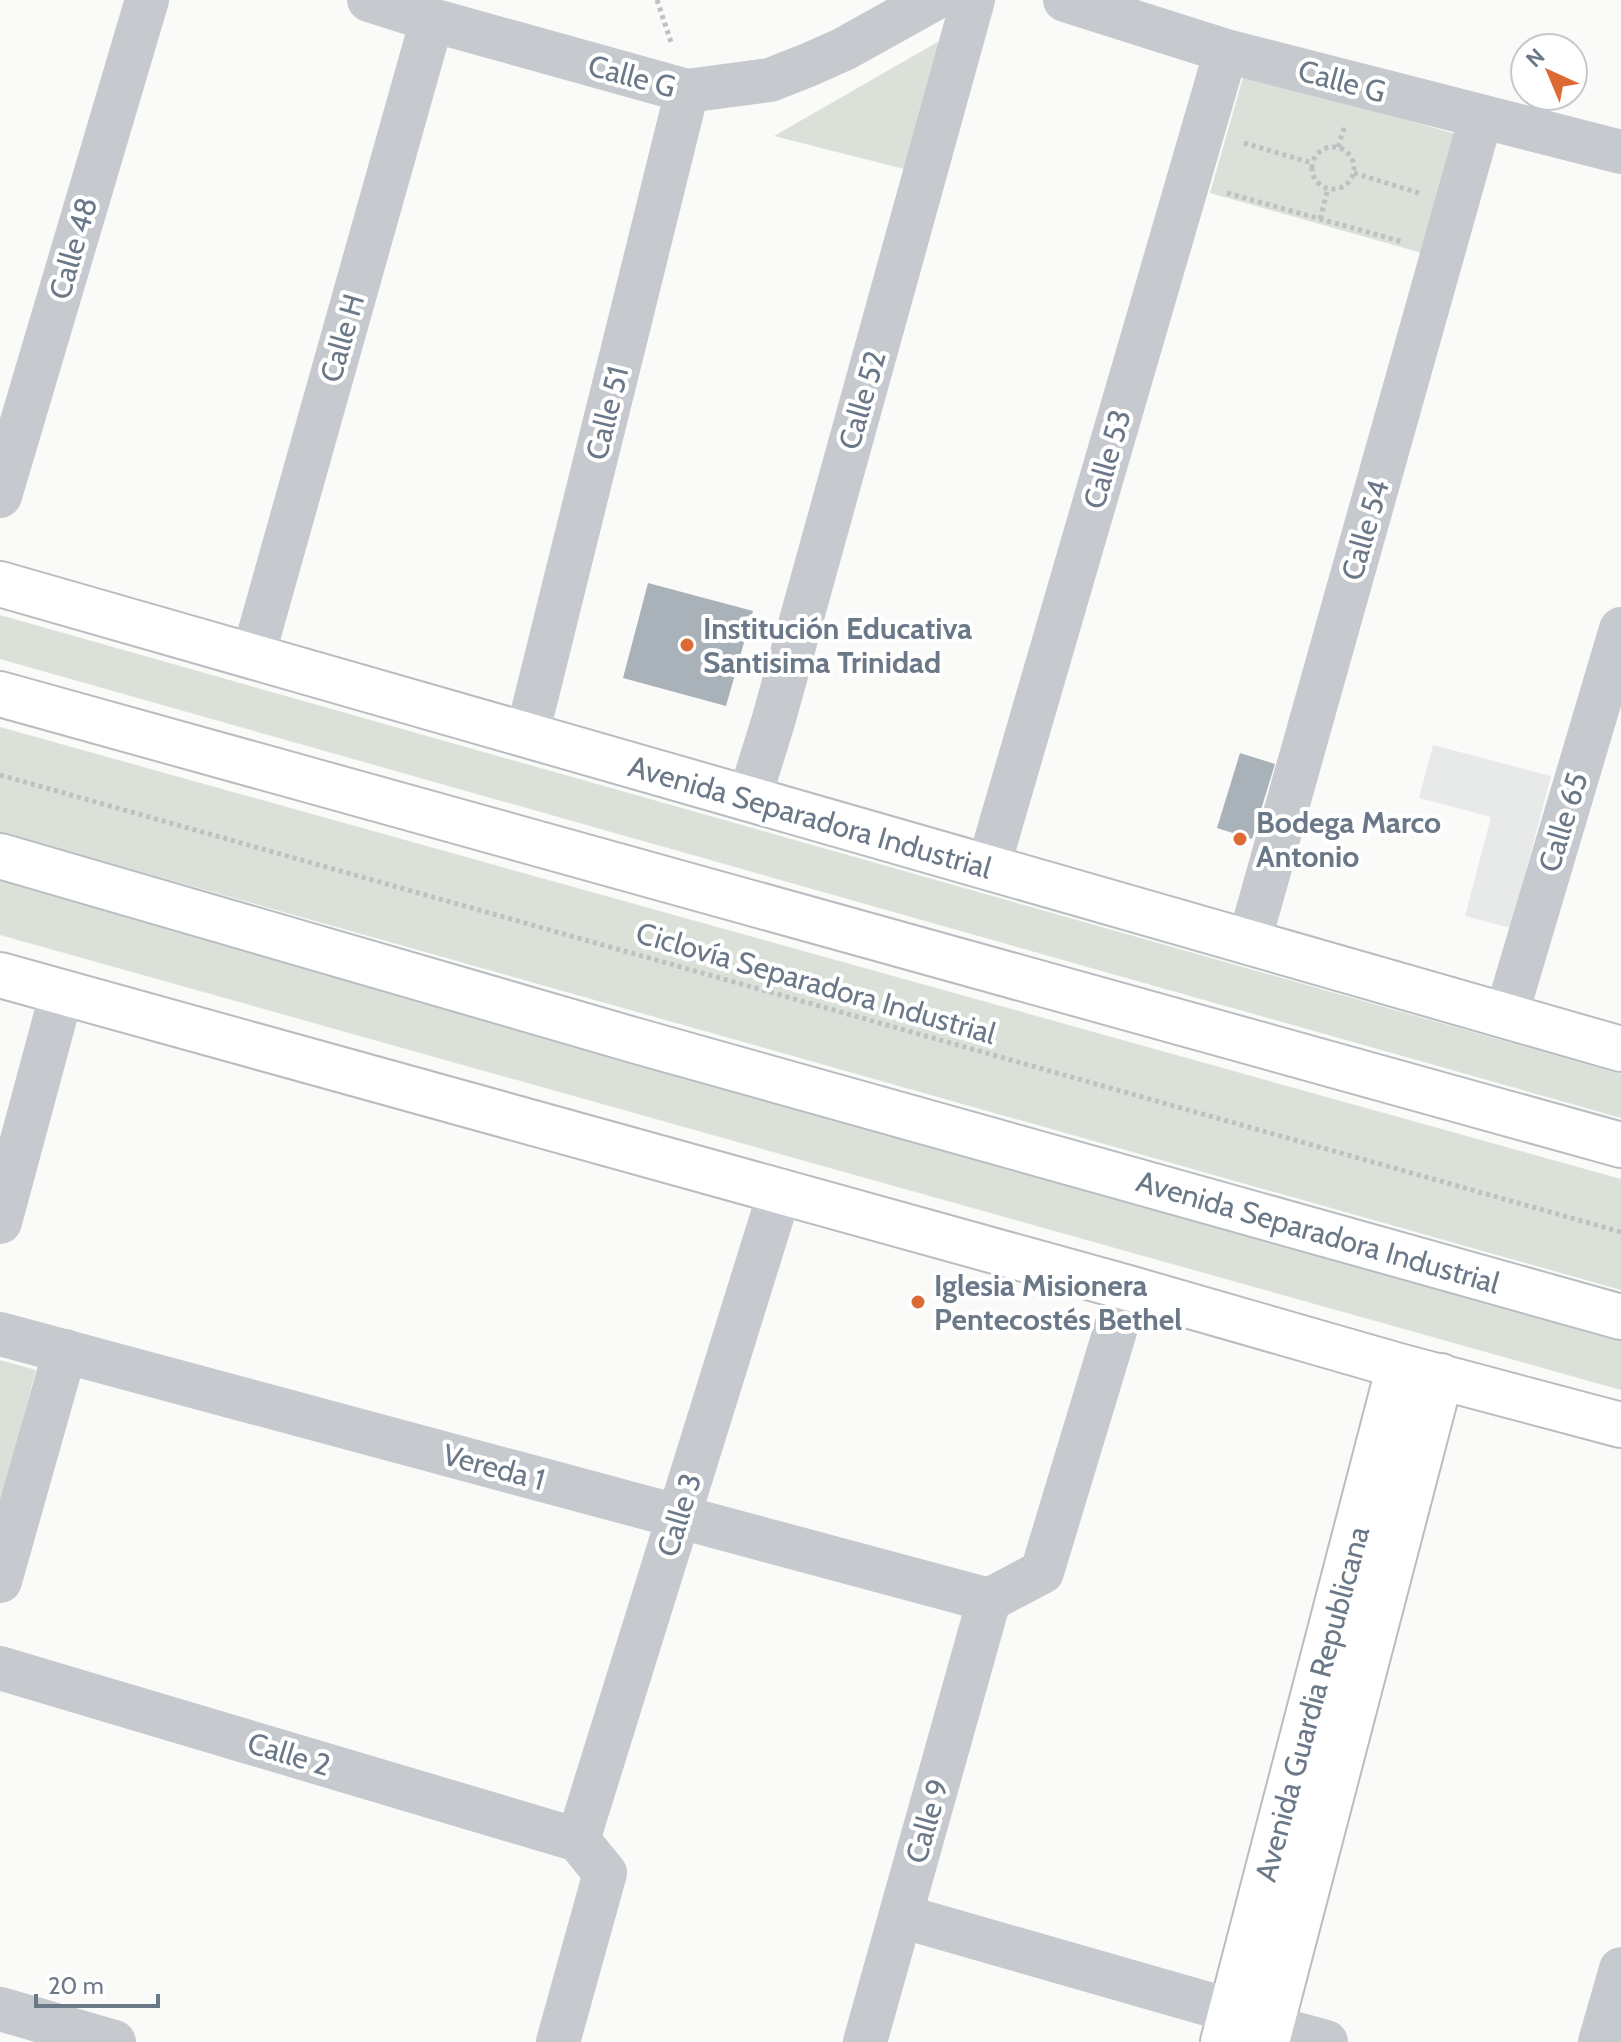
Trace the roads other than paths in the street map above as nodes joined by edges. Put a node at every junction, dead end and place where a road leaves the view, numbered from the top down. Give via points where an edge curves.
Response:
1 (147, 0) edge
2 (369, 0) edge
3 (932, 0) edge
4 (973, 0) edge
5 (1065, 0) edge
6 (432, 20) junction
7 (1226, 51) junction
8 (687, 91) junction
9 (1481, 117) junction
10 (1621, 152) edge
11 (0, 496) edge
12 (0, 584) edge
13 (1621, 629) edge
14 (253, 656) junction
15 (0, 694) edge
16 (527, 735) junction
17 (749, 799) junction
18 (0, 856) edge
19 (988, 868) junction
20 (1249, 942) junction
21 (0, 975) edge
22 (62, 992) junction
23 (1506, 1016) junction
24 (1621, 1049) edge
25 (1621, 1145) edge
26 (780, 1191) junction
27 (0, 1222) edge
28 (1128, 1288) junction
29 (1621, 1317) edge
30 (0, 1334) edge
31 (65, 1351) junction
32 (1399, 1366) junction
33 (1441, 1376) junction
34 (1621, 1425) edge
35 (678, 1517) junction
36 (0, 1581) edge
37 (989, 1600) junction
38 (0, 1668) edge
39 (578, 1840) junction
40 (901, 1916) junction
41 (1621, 1969) edge
42 (0, 2009) edge
43 (1248, 2030) edge
44 (114, 2042) edge
45 (558, 2042) edge
46 (865, 2042) edge
47 (1326, 2042) edge
48 (1600, 2042) edge

1 - 11 street, Calle 48
2 - 6 street, Calle G
3 - 8 street, Calle G via 844,49 770,80
4 - 17 street, Calle 52
5 - 7 street, Calle G
6 - 8 street, Calle G
6 - 14 street, Calle H
7 - 9 street, Calle G
7 - 19 street, Calle 53
8 - 16 street, Calle 51
9 - 10 street, Calle G
9 - 20 street, Calle 54
12 - 14 street, Avenida Separadora Industrial
13 - 23 street, Calle 65
14 - 16 street, Avenida Separadora Industrial
15 - 25 street
16 - 17 street, Avenida Separadora Industrial
17 - 19 street, Avenida Separadora Industrial
18 - 29 street, Avenida Separadora Industrial
19 - 20 street, Avenida Separadora Industrial
20 - 23 street, Avenida Separadora Industrial
21 - 22 street
22 - 26 street
22 - 27 street
23 - 24 street, Avenida Separadora Industrial
26 - 28 street
26 - 35 street, Calle 3
28 - 32 street
28 - 37 street via 1042,1572
30 - 31 street, Vereda 1
31 - 35 street, Vereda 1
31 - 36 street
32 - 33 street
32 - 43 street, Avenida Guardia Republicana
33 - 34 street
33 - 43 street, Avenida Guardia Republicana
35 - 37 street, Vereda 1
35 - 39 street, Calle 3
37 - 40 street, Calle 9
38 - 39 street, Calle 2
39 - 45 street via 605,1873
40 - 43 street
40 - 46 street, Calle 9
41 - 48 street
42 - 44 street
43 - 47 street

